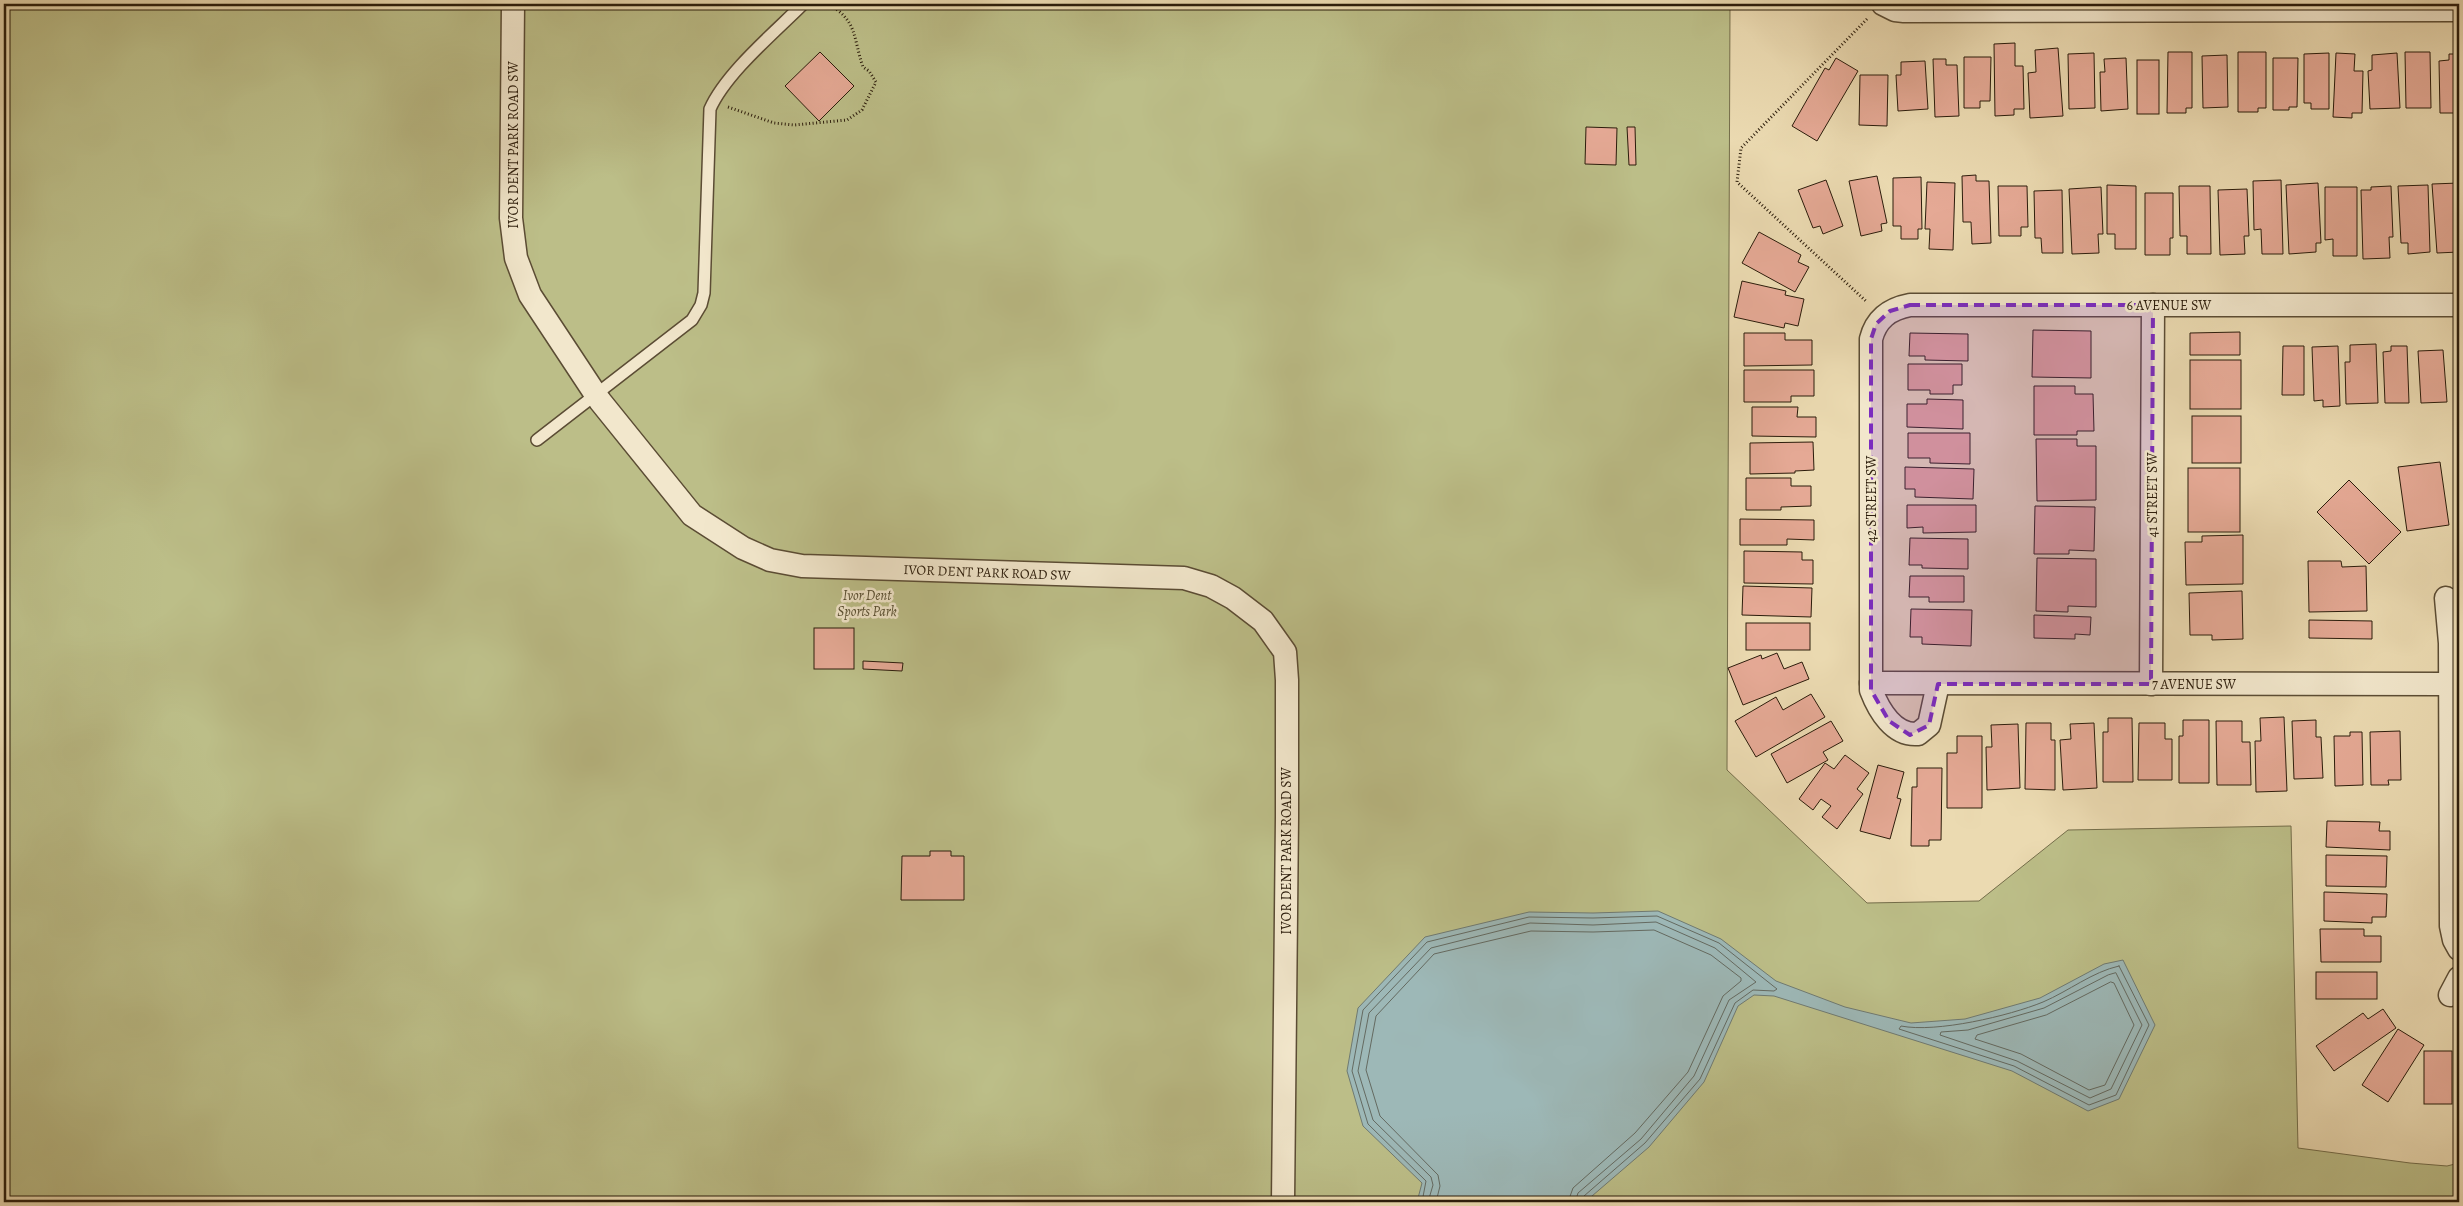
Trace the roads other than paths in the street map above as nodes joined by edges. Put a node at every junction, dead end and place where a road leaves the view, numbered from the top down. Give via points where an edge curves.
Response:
1 (512, 4) edge
2 (803, 4) edge
3 (2153, 7) edge
4 (2364, 7) edge
5 (1876, 10) edge
6 (2459, 10) edge
7 (2153, 306) junction
8 (2459, 306) edge
9 (1881, 318) joint
10 (596, 396) junction
11 (537, 440) dead end
12 (2446, 598) dead end
13 (1871, 683) junction
14 (1938, 684) junction
15 (2151, 684) junction
16 (2450, 684) junction
17 (2459, 949) edge
18 (1283, 1202) edge

1 - 10 street, IVOR DENT PARK ROAD SW via 511,218 516,258 530,295
2 - 10 lane via 732,76 716,95 710,110 701,306 692,320
3 - 4 street
3 - 5 street
4 - 6 street
7 - 8 street, 6 AVENUE SW
7 - 9 street, 6 AVENUE SW via 1910,306 1890,311
7 - 15 street, 41 STREET SW
9 - 13 street, 42 STREET SW via 1871,339
10 - 11 lane
10 - 18 street, IVOR DENT PARK ROAD SW via 692,514 730,540 770,560 802,566 1184,578 1211,586 1263,621 1285,652 1288,680
12 - 16 street
13 - 14 street, 7 AVENUE SW
13 - 14 street via 1874,698 1889,722 1897,730 1910,735 1918,734 1929,725
14 - 15 street, 7 AVENUE SW
15 - 16 street, 7 AVENUE SW
16 - 17 street via 2451,926

